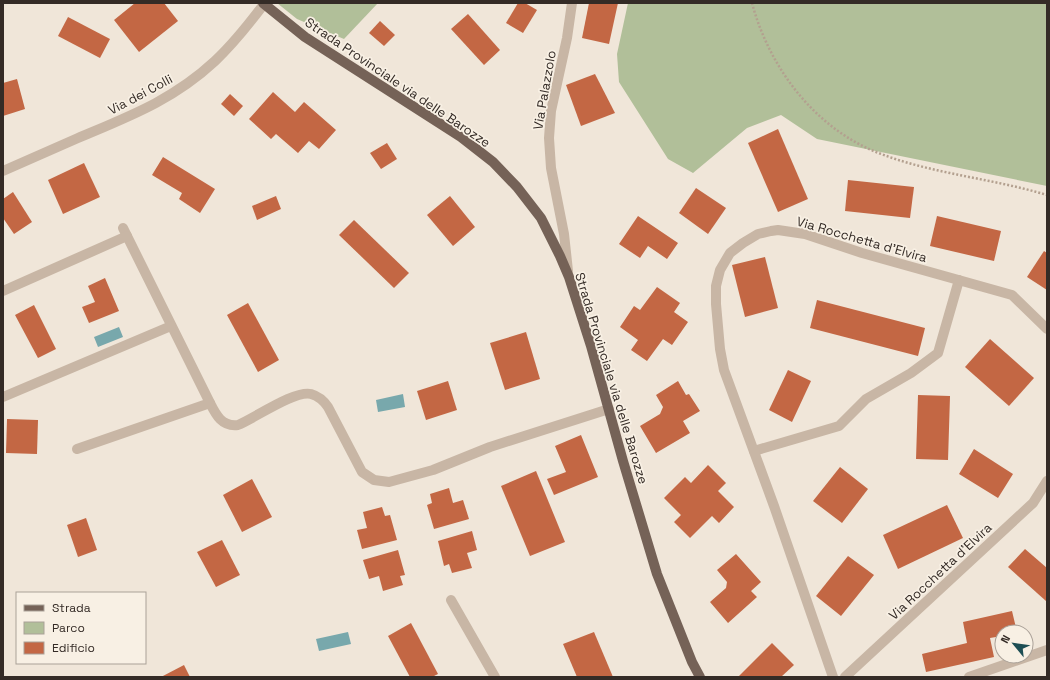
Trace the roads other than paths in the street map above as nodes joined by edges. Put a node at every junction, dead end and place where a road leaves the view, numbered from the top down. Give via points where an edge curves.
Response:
1 (263, 3) edge
2 (572, 3) edge
3 (3, 171) edge
4 (569, 277) junction
5 (959, 280) junction
6 (3, 291) edge
7 (171, 326) junction
8 (1047, 329) edge
9 (3, 397) edge
10 (210, 403) junction
11 (608, 409) junction
12 (77, 449) dead end
13 (754, 451) junction
14 (1047, 480) edge
15 (451, 600) dead end
16 (1047, 650) edge
17 (495, 677) edge
18 (700, 677) edge
19 (833, 677) edge
20 (845, 677) edge
21 (969, 677) edge

1 - 3 street, Via dei Colli via 223,54 172,94 142,111
1 - 4 main road, Strada Provinciale via delle Barozze via 305,37 461,137 489,159 510,179 541,218
2 - 4 street, Via Palazzolo via 549,128 550,161 564,234
4 - 11 main road, Strada Provinciale via delle Barozze
5 - 8 street, Via Rocchetta d'Elvira via 1012,295
5 - 13 street via 938,353 911,373 866,399 839,426
5 - 13 street, Via Rocchetta d'Elvira via 794,232 778,230 758,234 735,249 723,264 716,286 718,338 724,370
6 - 7 street via 125,232
7 - 9 street
7 - 10 street
10 - 11 street via 222,421 230,426 242,423 298,395 310,394 322,400 328,407 362,472 374,480 389,482 433,470 490,447
10 - 12 street
11 - 18 main road, Strada Provinciale via delle Barozze via 657,574
13 - 19 street, Via Rocchetta d'Elvira
14 - 20 street, Via Rocchetta d'Elvira via 1033,503
15 - 17 street
16 - 21 street

